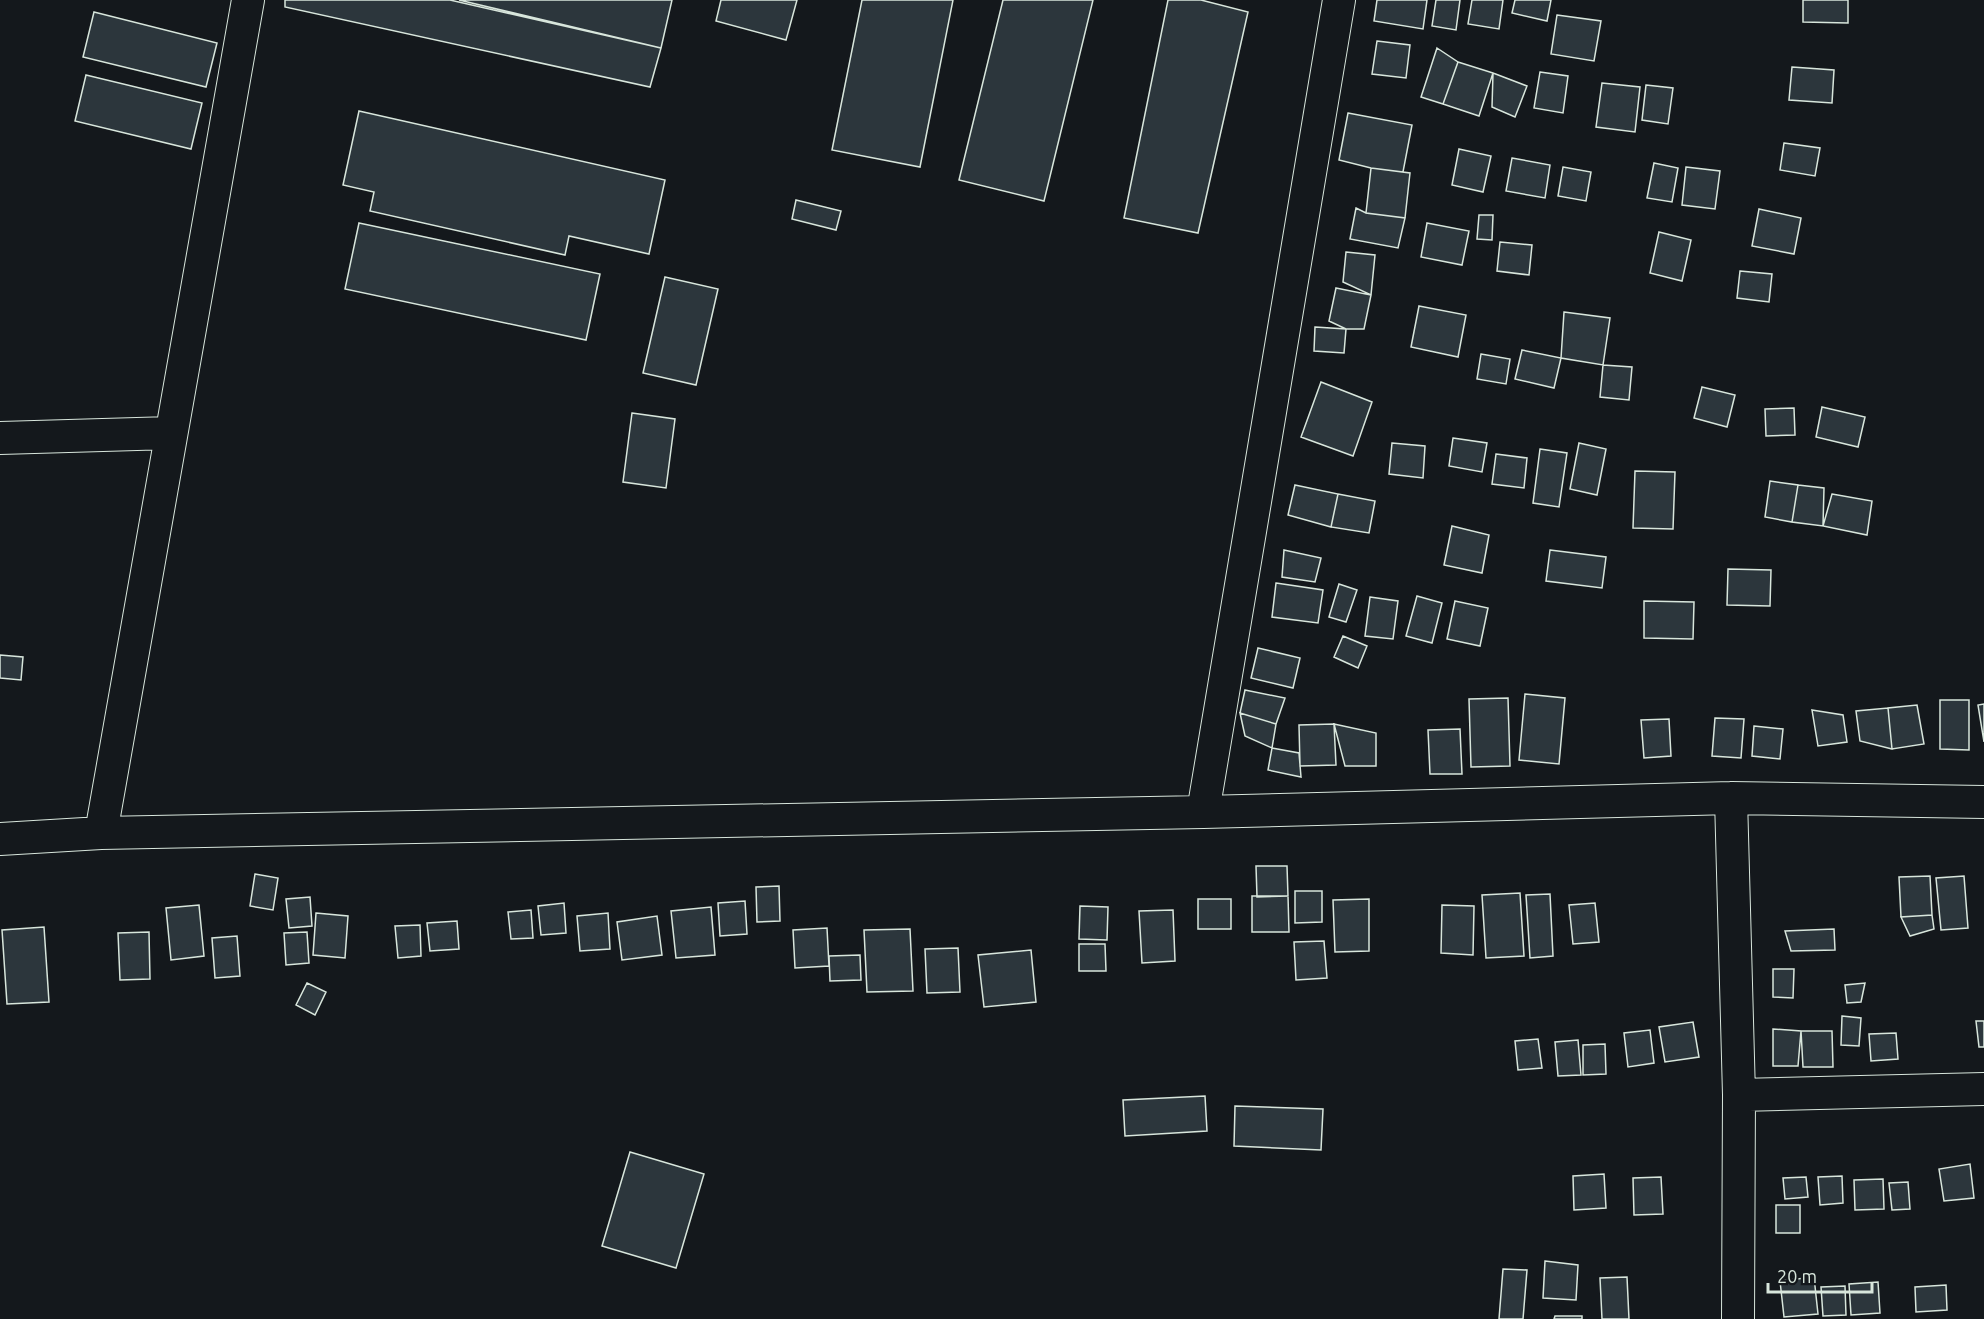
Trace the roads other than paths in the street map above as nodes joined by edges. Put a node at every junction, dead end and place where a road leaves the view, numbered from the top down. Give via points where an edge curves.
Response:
1 (248, 0) edge
2 (1340, 0) edge
3 (171, 433) junction
4 (0, 438) edge
5 (1731, 798) junction
6 (1984, 802) edge
7 (1203, 812) junction
8 (101, 833) junction
9 (0, 839) edge
10 (1984, 1089) edge
11 (1739, 1095) junction
12 (1738, 1319) edge

1 - 3 street
2 - 7 street
3 - 4 street
3 - 8 street
5 - 6 street
5 - 7 street
5 - 11 street
7 - 8 street
8 - 9 street
10 - 11 street
11 - 12 street

